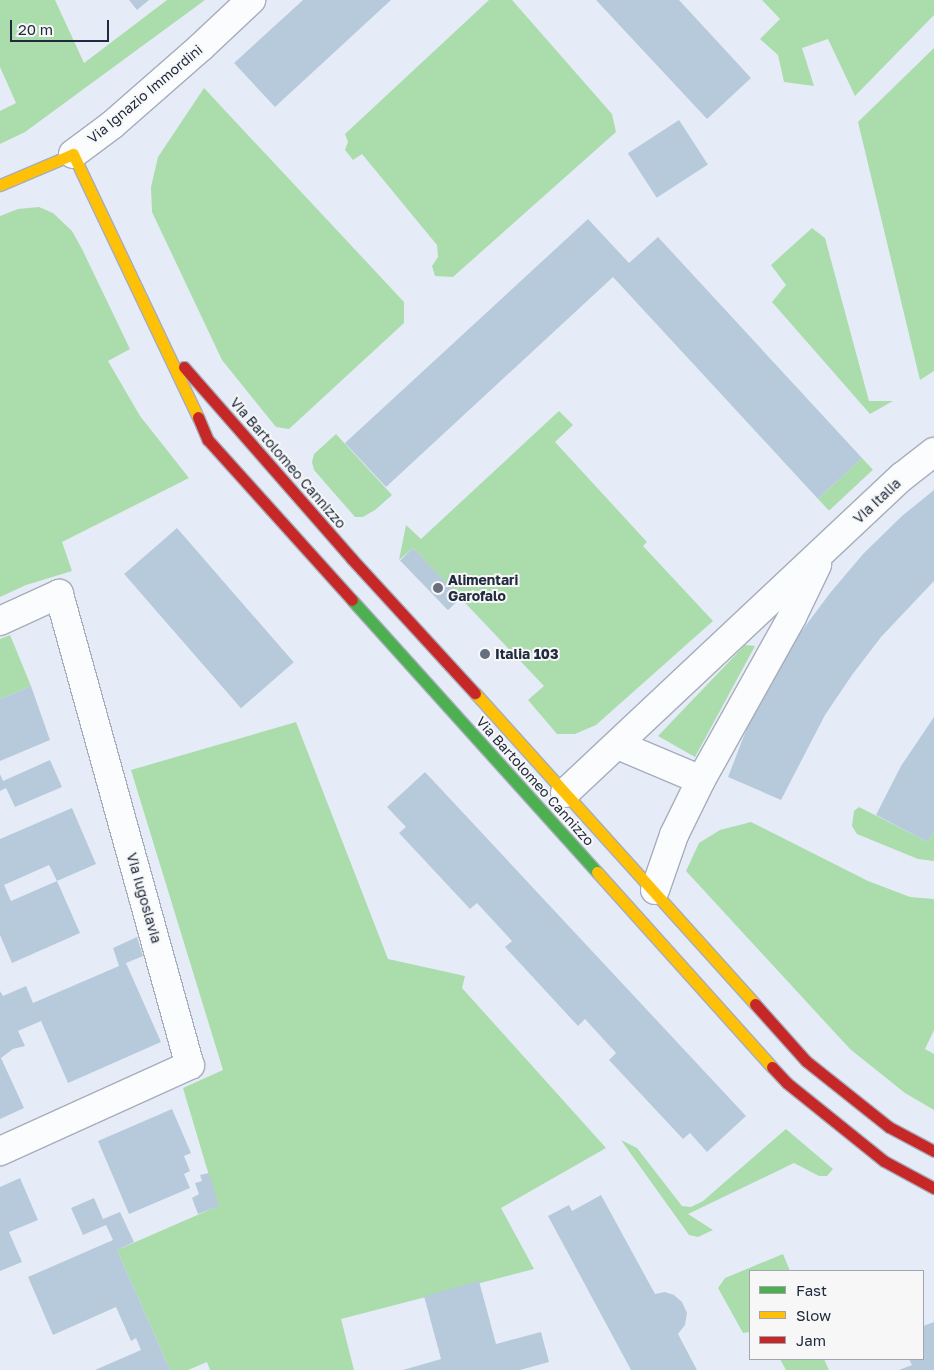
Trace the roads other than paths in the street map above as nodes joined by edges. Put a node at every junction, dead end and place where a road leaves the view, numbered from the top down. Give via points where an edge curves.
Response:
1 (251, 0) edge
2 (73, 154) junction
3 (0, 185) edge
4 (166, 347) junction
5 (934, 452) edge
6 (822, 552) junction
7 (0, 620) edge
8 (618, 745) junction
9 (701, 780) junction
10 (565, 793) junction
11 (655, 890) junction
12 (0, 1151) edge
13 (934, 1151) edge
14 (934, 1188) edge

1 - 2 street, Via Ignazio Immordini via 112,125
2 - 3 street, Via Ignazio Immordini
2 - 4 street, Via Bartolomeo Cannizzo
4 - 10 street, Via Bartolomeo Cannizzo via 369,578
4 - 14 street, Via Bartolomeo Cannizzo via 208,440 780,1075 884,1161
5 - 6 street, Via Italia via 903,476
6 - 8 street, Via Italia
6 - 9 street via 792,617
7 - 12 street, Via Iugoslavia via 59,594 190,1064
8 - 9 street
8 - 10 street, Via Italia
9 - 11 street via 674,835
10 - 11 street, Via Bartolomeo Cannizzo
11 - 13 street, Via Bartolomeo Cannizzo via 806,1061 890,1127

